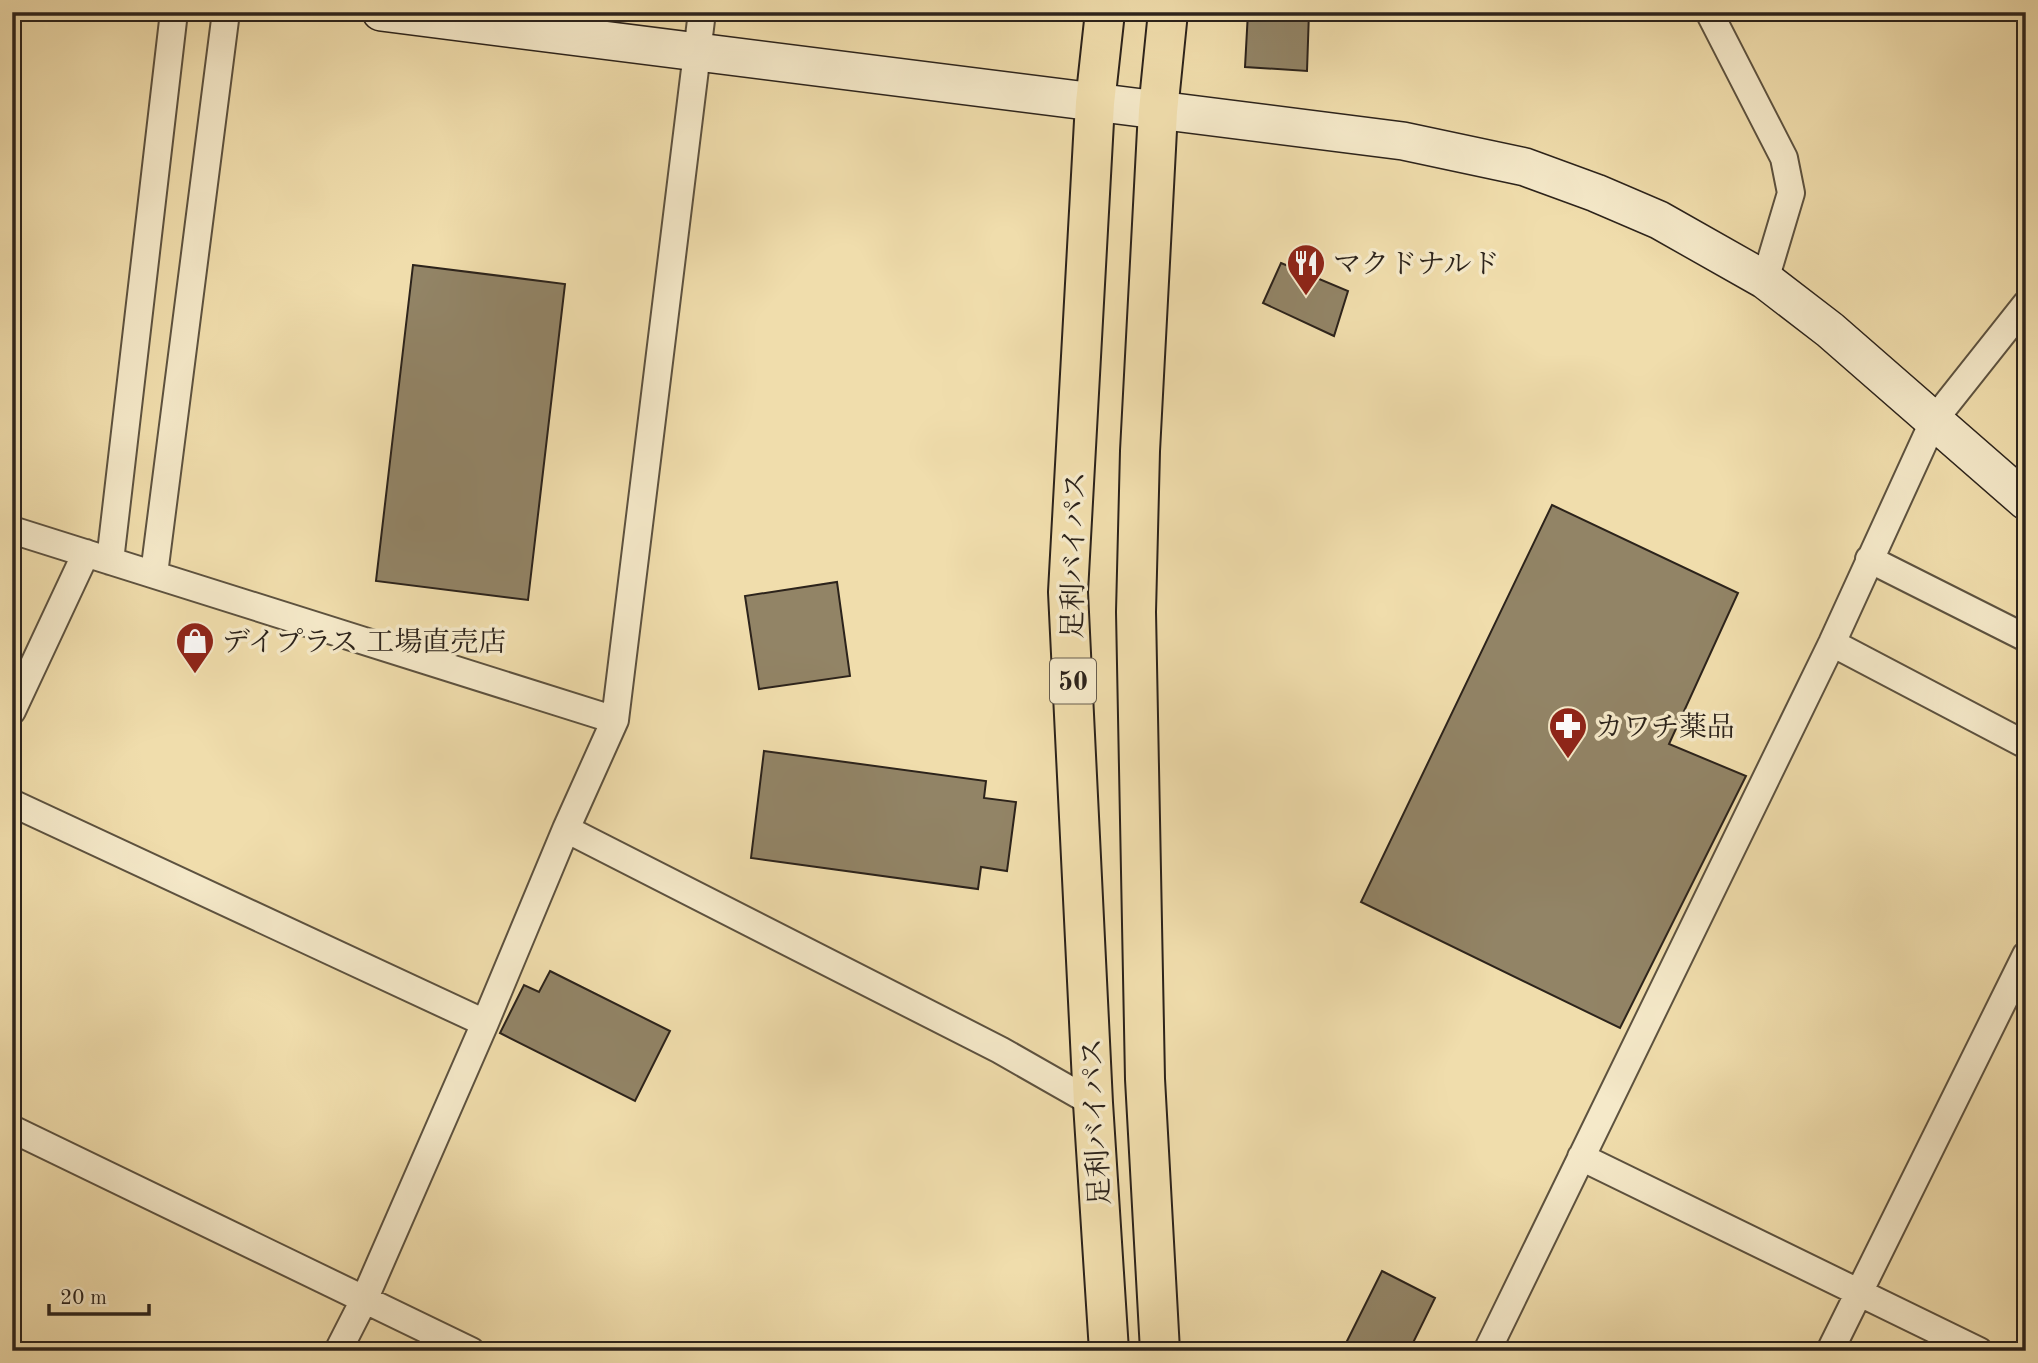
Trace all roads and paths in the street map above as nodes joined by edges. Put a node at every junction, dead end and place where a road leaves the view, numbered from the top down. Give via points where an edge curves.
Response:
1 (174, 12) edge
2 (226, 12) edge
3 (381, 12) edge
4 (702, 12) edge
5 (1105, 12) edge
6 (1168, 12) edge
7 (1709, 12) edge
8 (698, 52) junction
9 (1095, 103) junction
10 (1158, 111) junction
11 (1765, 280) junction
12 (2026, 304) edge
13 (1934, 420) junction
14 (2026, 501) edge
15 (12, 530) edge
16 (98, 557) junction
17 (1869, 559) junction
18 (154, 575) junction
19 (2026, 638) edge
20 (1832, 643) junction
21 (12, 711) edge
22 (615, 720) junction
23 (2026, 745) edge
24 (12, 803) edge
25 (566, 829) junction
26 (2026, 955) edge
27 (485, 1023) junction
28 (1093, 1103) junction
29 (12, 1129) edge
30 (1581, 1157) junction
31 (1860, 1293) junction
32 (364, 1300) junction
33 (338, 1351) edge
34 (471, 1351) edge
35 (1109, 1351) edge
36 (1160, 1351) edge
37 (1487, 1351) edge
38 (1830, 1351) edge
39 (1979, 1351) edge

1 - 16 street
2 - 18 street
3 - 8 street
4 - 8 street
5 - 9 highway, 足利バイパス / 50
6 - 10 highway, 足利バイパス / 50
7 - 11 street via 1784,158 1791,193
8 - 9 street
8 - 22 street
9 - 10 street
9 - 28 highway, 足利バイパス / 50 via 1068,592
10 - 11 street via 1403,141 1525,167 1659,220
10 - 36 highway, 足利バイパス / 50 via 1136,611 1145,1079
11 - 13 street
12 - 13 street
13 - 14 street
13 - 17 street
15 - 16 street
16 - 18 street
16 - 21 street
17 - 19 street
17 - 20 street
18 - 22 street
20 - 23 street
20 - 30 street
22 - 25 street
24 - 27 street
25 - 27 street
25 - 28 street via 1000,1050
26 - 31 street
27 - 32 street
28 - 35 highway, 足利バイパス / 50
29 - 32 street
30 - 31 street
30 - 37 street
31 - 38 street
31 - 39 street
32 - 33 street
32 - 34 street

